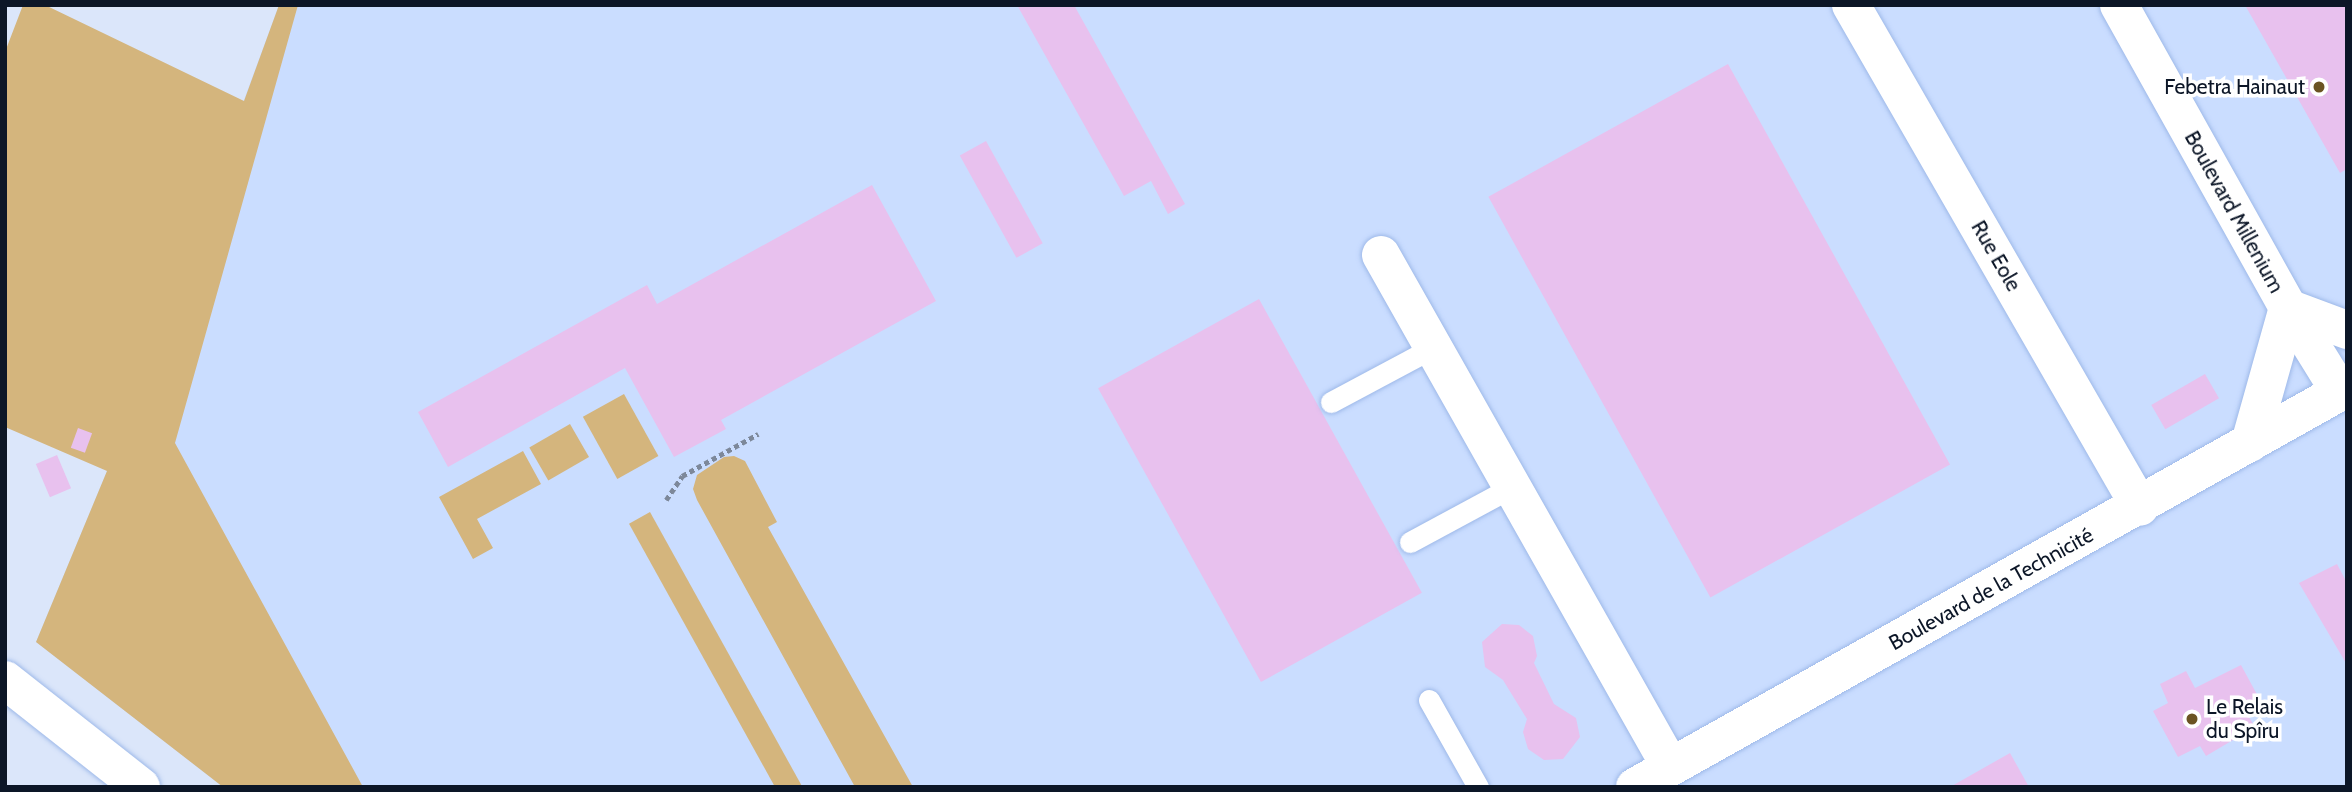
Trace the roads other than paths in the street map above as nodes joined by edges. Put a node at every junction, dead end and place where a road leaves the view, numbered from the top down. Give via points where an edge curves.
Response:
1 (1851, 5) edge
2 (2119, 5) edge
3 (1381, 254) dead end
4 (2287, 308) junction
5 (2347, 330) edge
6 (1434, 347) junction
7 (2343, 390) edge
8 (1331, 402) dead end
9 (2250, 443) junction
10 (1514, 486) junction
11 (2140, 506) junction
12 (1410, 542) dead end
13 (5, 680) edge
14 (1429, 700) dead end
15 (1670, 766) junction
16 (141, 787) edge
17 (1478, 787) edge
18 (1634, 787) edge

1 - 11 street, Rue Eole
2 - 4 street, Boulevard Millenium
3 - 6 street
4 - 5 street
4 - 7 street, Boulevard Millenium
4 - 9 street
6 - 8 lane
6 - 10 street
7 - 9 street, Boulevard de la Technicité
9 - 11 street, Boulevard de la Technicité
10 - 12 lane
10 - 15 street
11 - 15 street, Boulevard de la Technicité
13 - 16 street
14 - 17 lane
15 - 18 street, Boulevard de la Technicité

